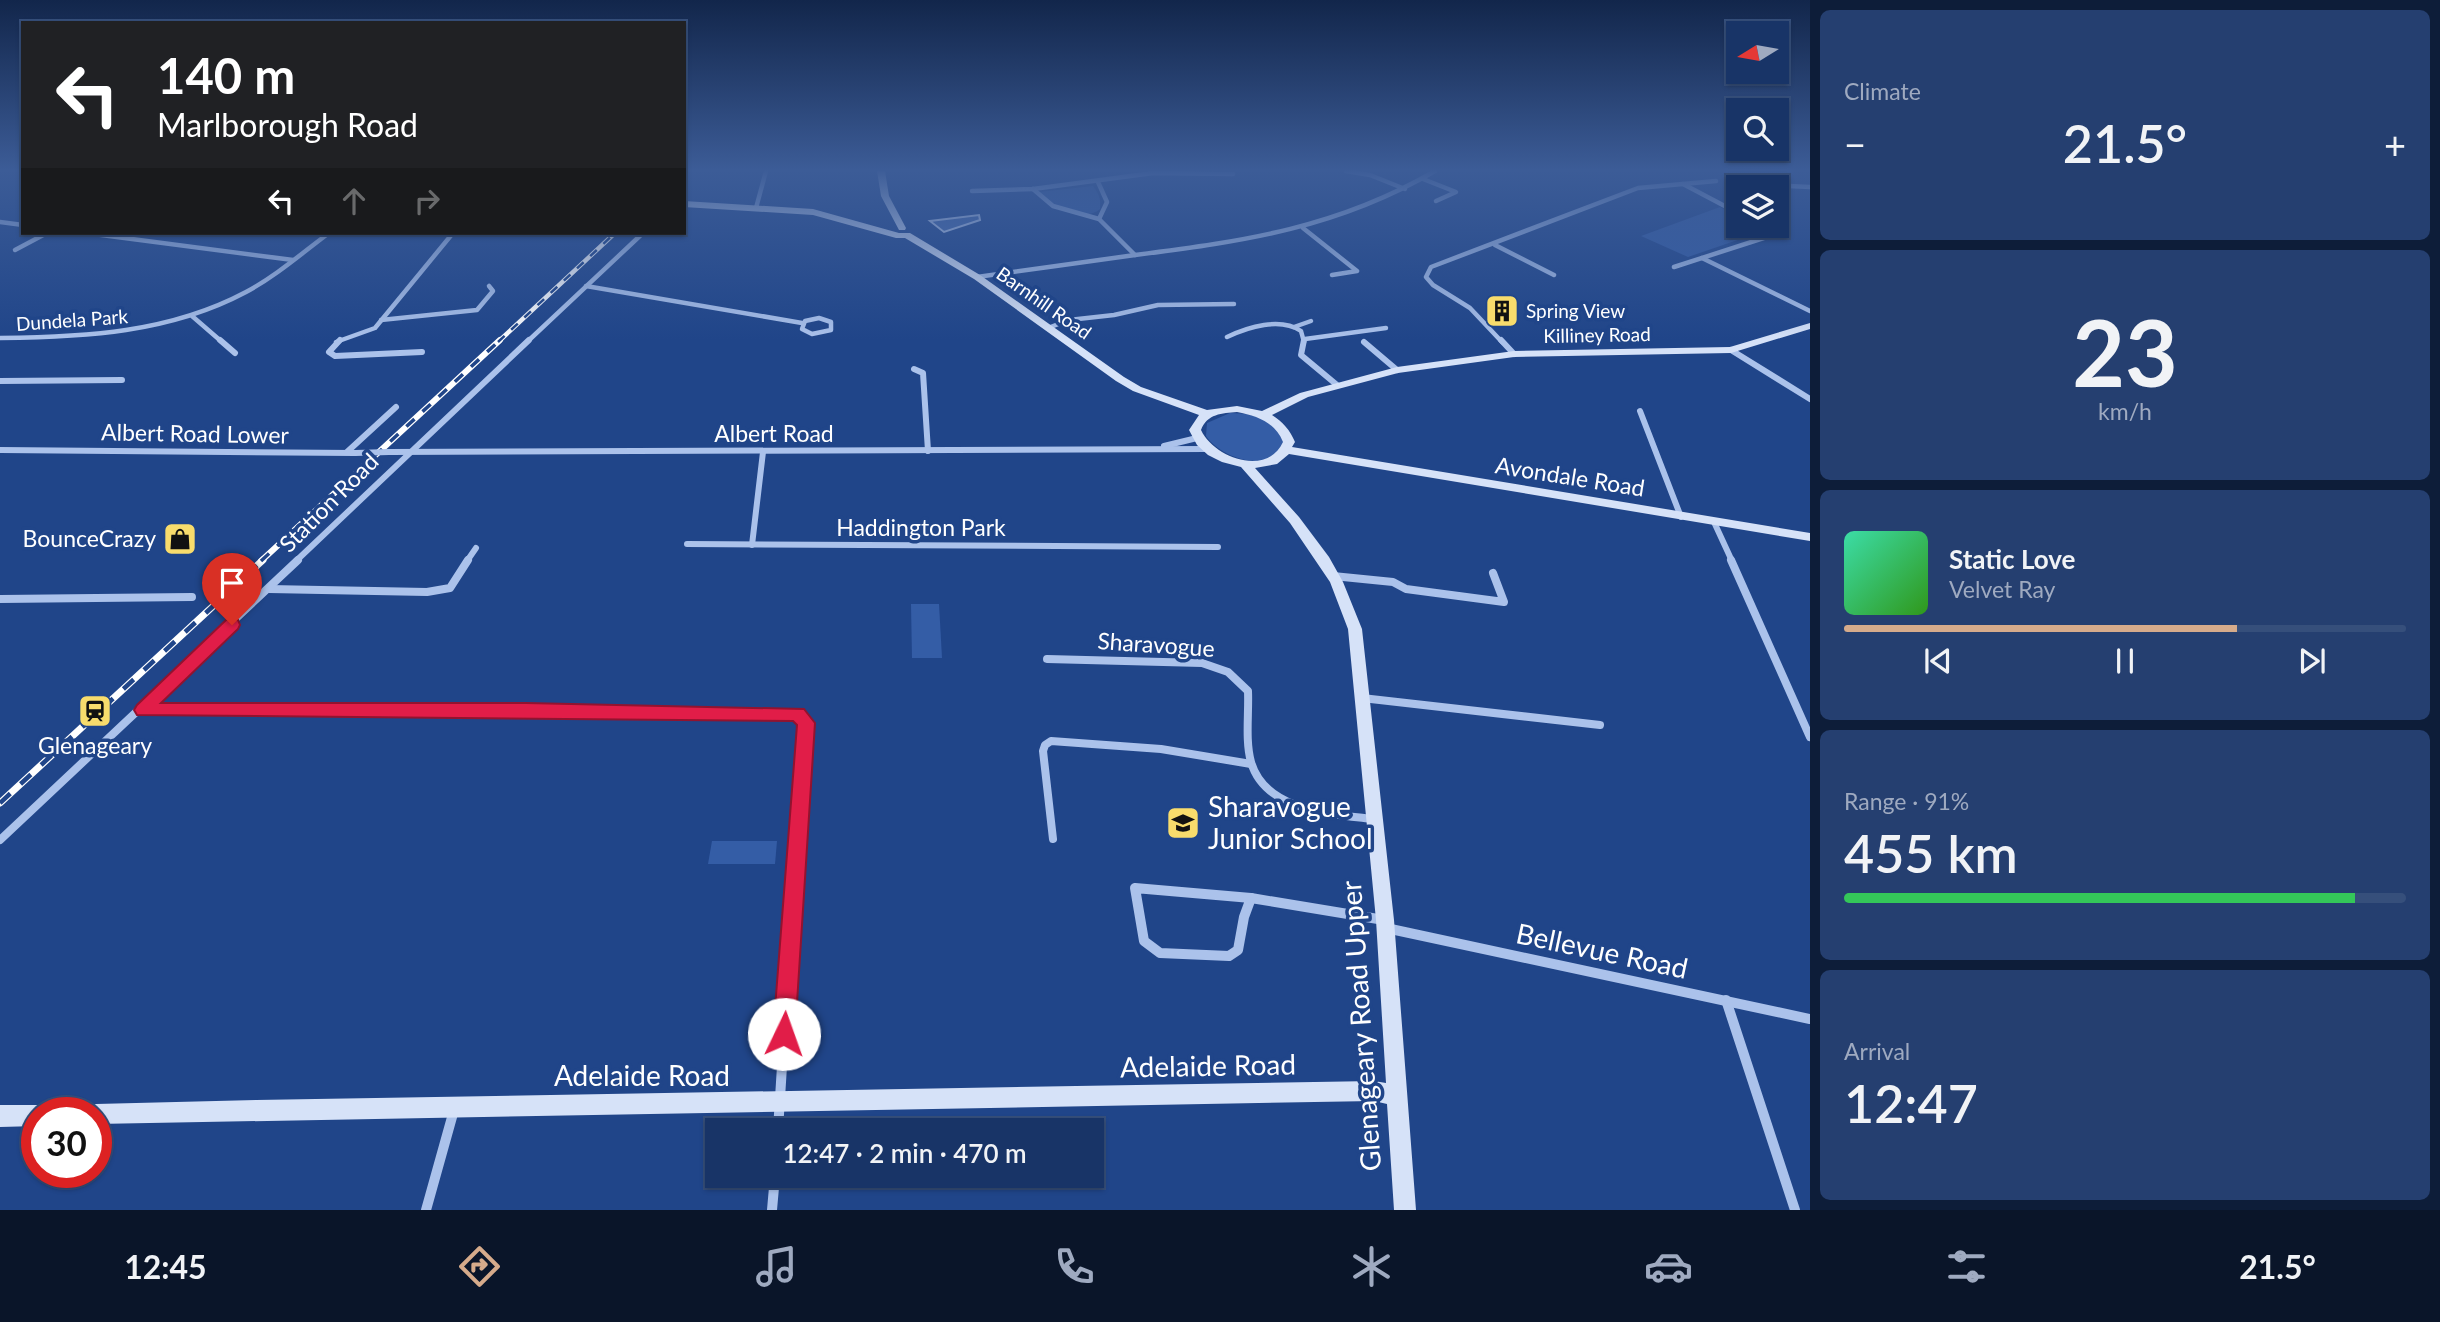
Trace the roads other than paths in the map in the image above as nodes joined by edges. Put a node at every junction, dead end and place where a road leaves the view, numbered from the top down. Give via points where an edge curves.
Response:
1 (881, 227) edge
2 (899, 227) edge
3 (1107, 227) edge
4 (1537, 227) edge
5 (1303, 228) joint
6 (901, 232) junction
7 (43, 235) edge
8 (101, 235) edge
9 (326, 235) edge
10 (451, 235) edge
11 (641, 235) edge
12 (1764, 238) edge
13 (1495, 244) junction
14 (15, 250) dead end
15 (1135, 256) junction
16 (1702, 258) junction
17 (293, 260) junction
18 (1674, 267) dead end
19 (1332, 275) dead end
20 (1554, 275) dead end
21 (977, 277) junction
22 (489, 286) dead end
23 (586, 286) junction
24 (1234, 304) dead end
25 (1810, 312) edge
26 (192, 316) junction
27 (1311, 321) dead end
28 (379, 322) junction
29 (802, 323) junction
30 (1810, 326) edge
31 (1294, 327) junction
32 (1048, 328) junction
33 (1386, 328) dead end
34 (1227, 337) dead end
35 (0, 338) edge
36 (1305, 340) junction
37 (1364, 342) dead end
38 (1731, 350) junction
39 (422, 352) dead end
40 (235, 353) dead end
41 (1514, 354) junction
42 (914, 369) dead end
43 (1397, 370) junction
44 (122, 380) dead end
45 (0, 382) edge
46 (1337, 385) junction
47 (1810, 398) edge
48 (396, 407) dead end
49 (1640, 411) dead end
50 (1263, 415) junction
51 (1203, 417) junction
52 (1197, 438) junction
53 (1288, 446) junction
54 (1160, 448) junction
55 (1206, 449) junction
56 (0, 450) edge
57 (928, 451) junction
58 (389, 452) joint
59 (409, 452) junction
60 (763, 452) junction
61 (347, 453) junction
62 (1244, 463) junction
63 (1260, 464) junction
64 (1267, 488) junction
65 (1682, 517) junction
66 (1714, 522) junction
67 (1810, 537) edge
68 (687, 544) dead end
69 (752, 545) junction
70 (1218, 547) dead end
71 (476, 548) dead end
72 (1493, 573) dead end
73 (1333, 576) junction
74 (269, 589) junction
75 (192, 597) dead end
76 (0, 599) edge
77 (1047, 659) dead end
78 (1363, 698) junction
79 (143, 710) junction
80 (1805, 718) edge
81 (1600, 725) dead end
82 (1810, 737) edge
83 (1251, 764) junction
84 (1373, 819) junction
85 (1053, 839) dead end
86 (0, 841) edge
87 (1251, 898) junction
88 (1385, 924) junction
89 (1726, 1000) junction
90 (1810, 1019) edge
91 (1397, 1095) junction
92 (780, 1103) junction
93 (455, 1105) junction
94 (112, 1114) edge
95 (21, 1115) edge
96 (0, 1116) edge
97 (779, 1118) edge
98 (774, 1188) edge
99 (426, 1210) edge
100 (772, 1210) edge
101 (1405, 1210) edge
102 (1795, 1210) edge

1 - 6 street
2 - 6 street
3 - 15 street
4 - 13 street
5 - 15 street
5 - 19 street via 1357,271
6 - 21 street, Barnhill Road
7 - 14 street
8 - 17 street
9 - 17 street, Dundela Park
10 - 28 street
11 - 23 street, Station Road
12 - 16 street
13 - 20 street
13 - 41 street via 1431,267 1426,277 1470,308
15 - 21 street
16 - 18 street
16 - 25 street
17 - 26 street, Dundela Park via 248,291
21 - 32 street, Barnhill Road
22 - 28 street via 493,291 477,310
23 - 29 street
23 - 59 street, Station Road
24 - 32 street via 1158,305 1069,320
26 - 35 street, Dundela Park via 100,336
26 - 40 street
27 - 31 street
28 - 39 street via 337,341 328,352 335,356
29 - 29 street via 824,318 832,327 813,334 802,329
30 - 38 street, Killiney Road
31 - 34 street via 1270,323
31 - 36 street
32 - 51 street, Barnhill Road via 1120,379
33 - 36 street
36 - 46 street via 1301,355
37 - 43 street
38 - 41 street, Killiney Road
38 - 47 street
41 - 43 street, Killiney Road
42 - 57 street via 923,373
43 - 46 street, Killiney Road
44 - 45 street
46 - 50 street, Killiney Road
48 - 61 street
49 - 65 street
50 - 51 street via 1237,409
50 - 53 street via 1280,426
51 - 52 street via 1195,430
52 - 54 street, Albert Road
52 - 55 street
53 - 63 street via 1276,460
53 - 65 street, Avondale Road via 1315,456
54 - 55 street, Albert Road
54 - 57 street, Albert Road
55 - 62 street
56 - 61 street, Albert Road Lower
57 - 60 street, Albert Road
58 - 59 street, Albert Road
58 - 61 street, Albert Road Lower, bridge
59 - 60 street, Albert Road
59 - 74 street, Station Road
60 - 69 street
62 - 63 street
62 - 64 street, Glenageary Road Upper
63 - 64 street, Glenageary Road Upper
64 - 73 street, Glenageary Road Upper via 1307,533
65 - 66 street, Avondale Road
66 - 67 street, Avondale Road
66 - 80 street
68 - 69 street, Haddington Park
69 - 70 street, Haddington Park
71 - 74 street via 450,588 427,592
72 - 73 street via 1504,602
73 - 78 street, Glenageary Road Upper via 1348,603
74 - 79 street, Station Road
75 - 76 street
77 - 83 street, Sharavogue via 1202,663 1226,669 1248,691
78 - 81 street
78 - 84 street, Glenageary Road Upper
79 - 86 street, Station Road
79 - 92 street via 798,714 806,723
80 - 82 street
83 - 84 street via 1278,797 1304,808
83 - 85 street via 1161,749 1052,741 1043,751
84 - 88 street, Glenageary Road Upper
87 - 87 street, Bellevue Road via 1238,950 1229,956 1160,953 1144,941 1135,888
87 - 88 street, Bellevue Road
88 - 89 street, Bellevue Road
88 - 91 street, Glenageary Road Upper
89 - 90 street, Bellevue Road
89 - 102 street
91 - 92 street, Adelaide Road via 1374,1091
91 - 101 street, Glenageary Road Upper
92 - 93 street, Adelaide Road
92 - 97 street
93 - 94 street, Adelaide Road
93 - 99 street
95 - 96 street
98 - 100 street

